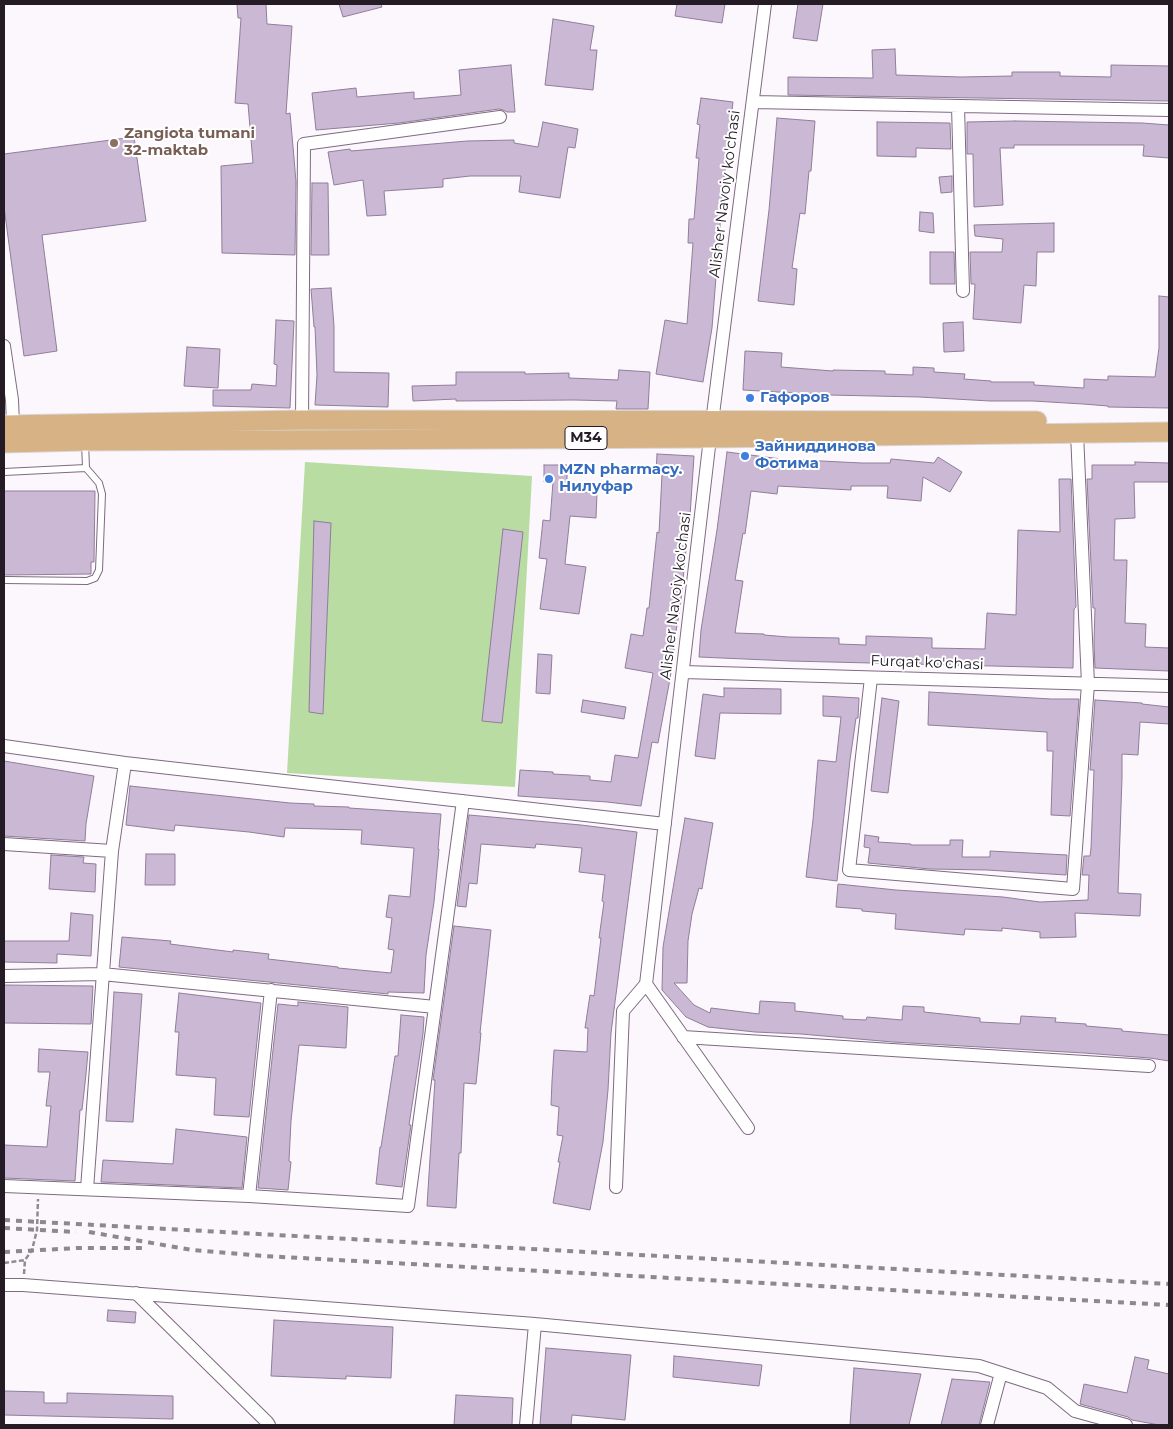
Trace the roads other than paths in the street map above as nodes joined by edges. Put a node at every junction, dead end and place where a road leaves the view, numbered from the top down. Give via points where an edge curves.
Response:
1 (765, 4) edge
2 (753, 102) junction
3 (958, 106) junction
4 (1169, 110) edge
5 (500, 117) dead end
6 (963, 291) dead end
7 (4, 346) edge
8 (302, 420) junction
9 (1169, 420) edge
10 (8, 424) edge
11 (711, 429) junction
12 (1169, 432) edge
13 (1077, 433) junction
14 (85, 440) junction
15 (4, 443) edge
16 (86, 468) junction
17 (4, 472) edge
18 (6, 580) dead end
19 (683, 672) junction
20 (870, 678) junction
21 (1088, 684) junction
22 (1169, 686) edge
23 (4, 746) edge
24 (125, 763) junction
25 (463, 801) junction
26 (665, 824) junction
27 (4, 844) edge
28 (112, 851) junction
29 (102, 974) junction
30 (4, 976) edge
31 (646, 984) junction
32 (271, 990) junction
33 (435, 1007) junction
34 (683, 1036) junction
35 (1149, 1066) dead end
36 (748, 1128) dead end
37 (4, 1186) edge
38 (616, 1187) dead end
39 (87, 1189) junction
40 (249, 1196) junction
41 (4, 1285) edge
42 (136, 1293) junction
43 (535, 1324) junction
44 (1001, 1373) junction
45 (269, 1425) edge
46 (526, 1425) edge
47 (986, 1425) edge
48 (1126, 1425) edge

1 - 2 street, Alisher Navoiy ko'chasi
2 - 3 street
2 - 11 street, Alisher Navoiy ko'chasi
3 - 4 street
3 - 6 street
5 - 8 street via 304,144
7 - 10 street via 12,400
8 - 10 main road, M34
8 - 11 main road, M34
9 - 11 main road, M34
11 - 13 main road, M34
11 - 14 main road, M34
11 - 19 street, Alisher Navoiy ko'chasi
12 - 13 main road, M34
13 - 21 street
14 - 15 main road, M34
14 - 16 lane
16 - 17 lane
16 - 18 lane via 99,483 102,494 100,570 87,581
19 - 20 street, Furqat ko'chasi
19 - 26 street, Alisher Navoiy ko'chasi
20 - 21 street, Furqat ko'chasi
20 - 21 street via 849,870 1073,889
21 - 22 street, Furqat ko'chasi
23 - 24 street
24 - 25 street
24 - 28 street
25 - 26 street
25 - 33 street
26 - 31 street, Alisher Navoiy ko'chasi
27 - 28 street
28 - 29 street
29 - 30 street
29 - 32 street
29 - 39 street
31 - 34 street
31 - 38 street via 623,1011
32 - 33 street
32 - 40 street
33 - 40 street via 408,1206
34 - 35 street
34 - 36 street
37 - 39 street
39 - 40 street
41 - 42 street
42 - 43 street
42 - 45 street
43 - 44 street via 979,1366
43 - 46 street
44 - 47 street
44 - 48 street via 1048,1388 1075,1411

